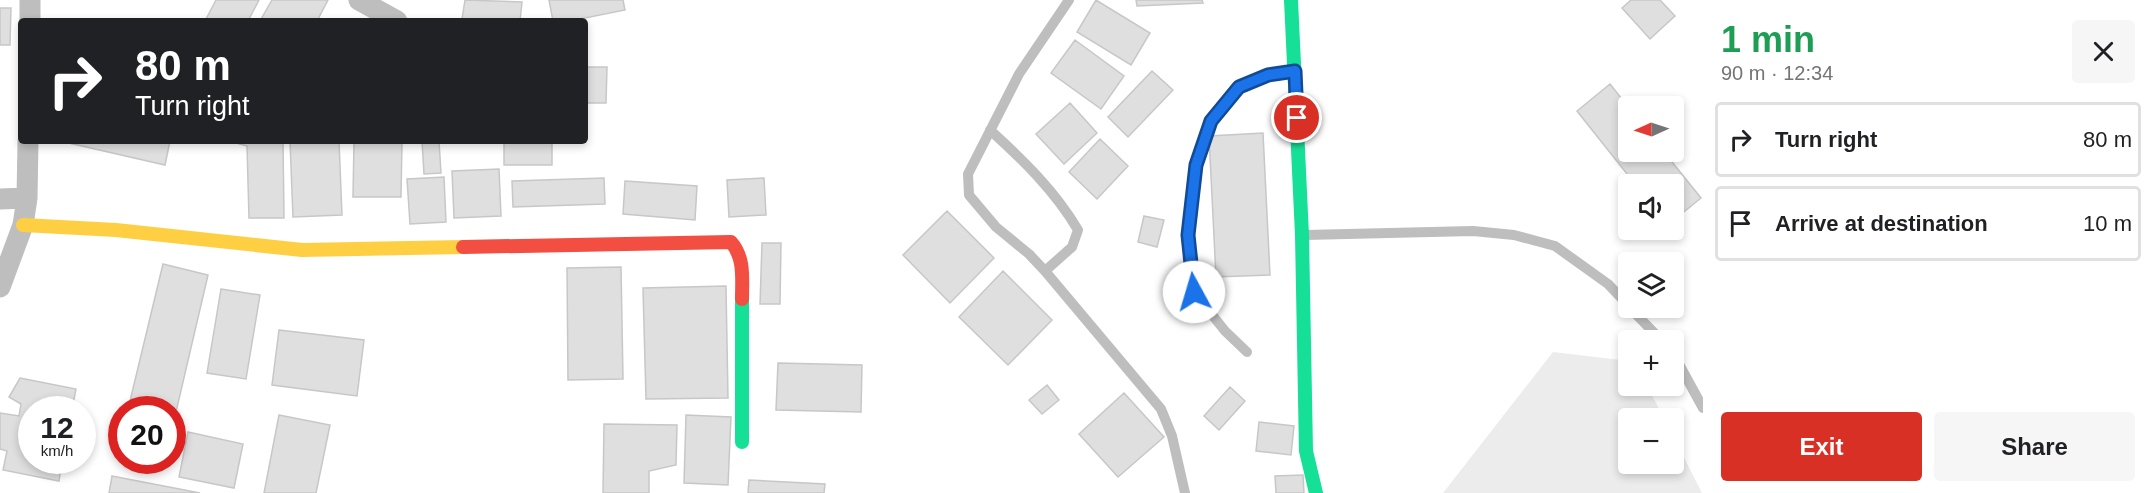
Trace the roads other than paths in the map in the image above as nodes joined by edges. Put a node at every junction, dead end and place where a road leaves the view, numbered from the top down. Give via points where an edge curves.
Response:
1 (30, 0) edge
2 (359, 0) edge
3 (1069, 0) edge
4 (1291, 0) edge
5 (30, 18) edge
6 (392, 18) edge
7 (1295, 71) junction
8 (990, 130) junction
9 (28, 144) edge
10 (27, 198) junction
11 (0, 199) edge
12 (23, 225) junction
13 (1302, 235) junction
14 (1045, 271) junction
15 (0, 287) edge
16 (1618, 294) edge
17 (1640, 318) edge
18 (1652, 330) edge
19 (1246, 352) dead end
20 (1684, 373) edge
21 (1703, 408) edge
22 (742, 442) dead end
23 (1185, 493) edge
24 (1316, 493) edge

1 - 5 street
2 - 6 street
3 - 8 lane via 1019,74
4 - 7 street
7 - 13 street
7 - 19 lane via 1268,75 1239,87 1211,121 1196,165 1188,235 1194,292
8 - 14 lane via 968,174 969,195
8 - 14 lane via 1028,165 1078,230 1072,248
9 - 10 street
10 - 11 street
10 - 12 street
12 - 15 street
12 - 22 street via 302,250 731,242 739,251 742,273
13 - 16 lane via 1473,231 1514,235 1555,246
13 - 24 street via 1306,451
14 - 23 lane via 1161,409 1172,436
17 - 18 lane
20 - 21 lane

